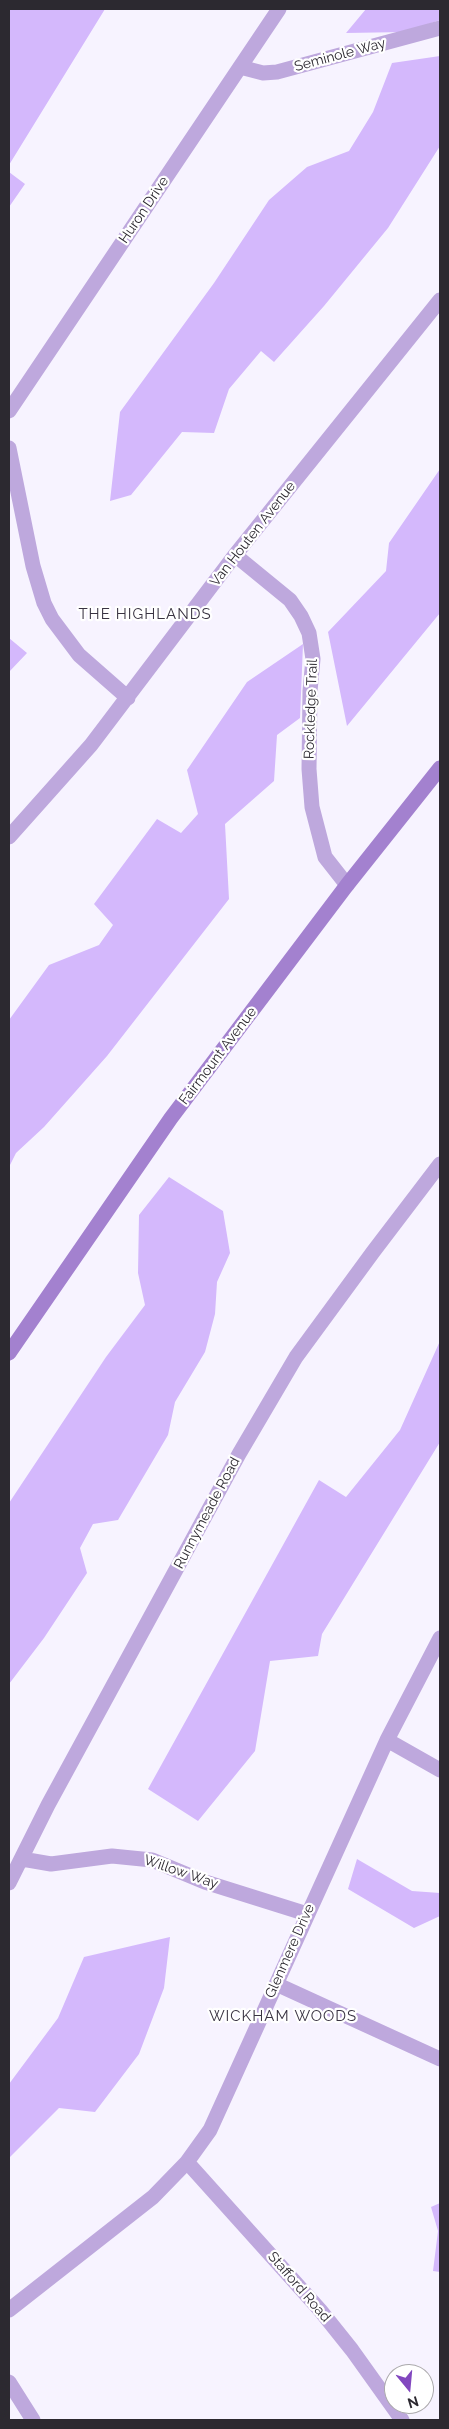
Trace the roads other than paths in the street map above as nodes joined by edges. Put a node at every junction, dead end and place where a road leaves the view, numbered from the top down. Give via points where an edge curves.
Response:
1 (279, 9) edge
2 (440, 28) edge
3 (240, 68) junction
4 (440, 300) edge
5 (9, 411) edge
6 (9, 448) edge
7 (235, 555) junction
8 (128, 698) junction
9 (440, 768) edge
10 (9, 837) edge
11 (347, 885) junction
12 (440, 1164) edge
13 (9, 1353) edge
14 (440, 1638) edge
15 (387, 1740) junction
16 (440, 1770) edge
17 (22, 1859) junction
18 (9, 1883) edge
19 (307, 1914) junction
20 (276, 1984) junction
21 (440, 2059) edge
22 (187, 2162) junction
23 (9, 2310) edge
24 (9, 2382) edge
25 (33, 2420) edge
26 (402, 2420) edge

1 - 3 street, Huron Drive
2 - 3 street, Seminole Way via 277,72
3 - 5 street, Huron Drive
4 - 7 street, Van Houten Avenue
6 - 8 street via 33,566 44,603 79,655
7 - 8 street, Van Houten Avenue
7 - 11 street, Rockledge Trail via 290,600 309,634 313,659 309,769 312,807 325,857
8 - 10 street, Van Houten Avenue
9 - 11 main road, Fairmount Avenue
11 - 13 main road, Fairmount Avenue via 171,1118
12 - 17 street, Runnymeade Road via 296,1357 239,1454 48,1805
14 - 15 street, Glenmere Drive
15 - 16 street
15 - 19 street, Glenmere Drive
17 - 18 street, Runnymeade Road
17 - 19 street, Willow Way via 51,1864 112,1856 152,1860 205,1882
19 - 20 street, Glenmere Drive
20 - 21 street
20 - 22 street, Glenmere Drive via 210,2130
22 - 23 street, Glenmere Drive via 153,2197
22 - 26 street, Stafford Road via 320,2310
24 - 25 street

